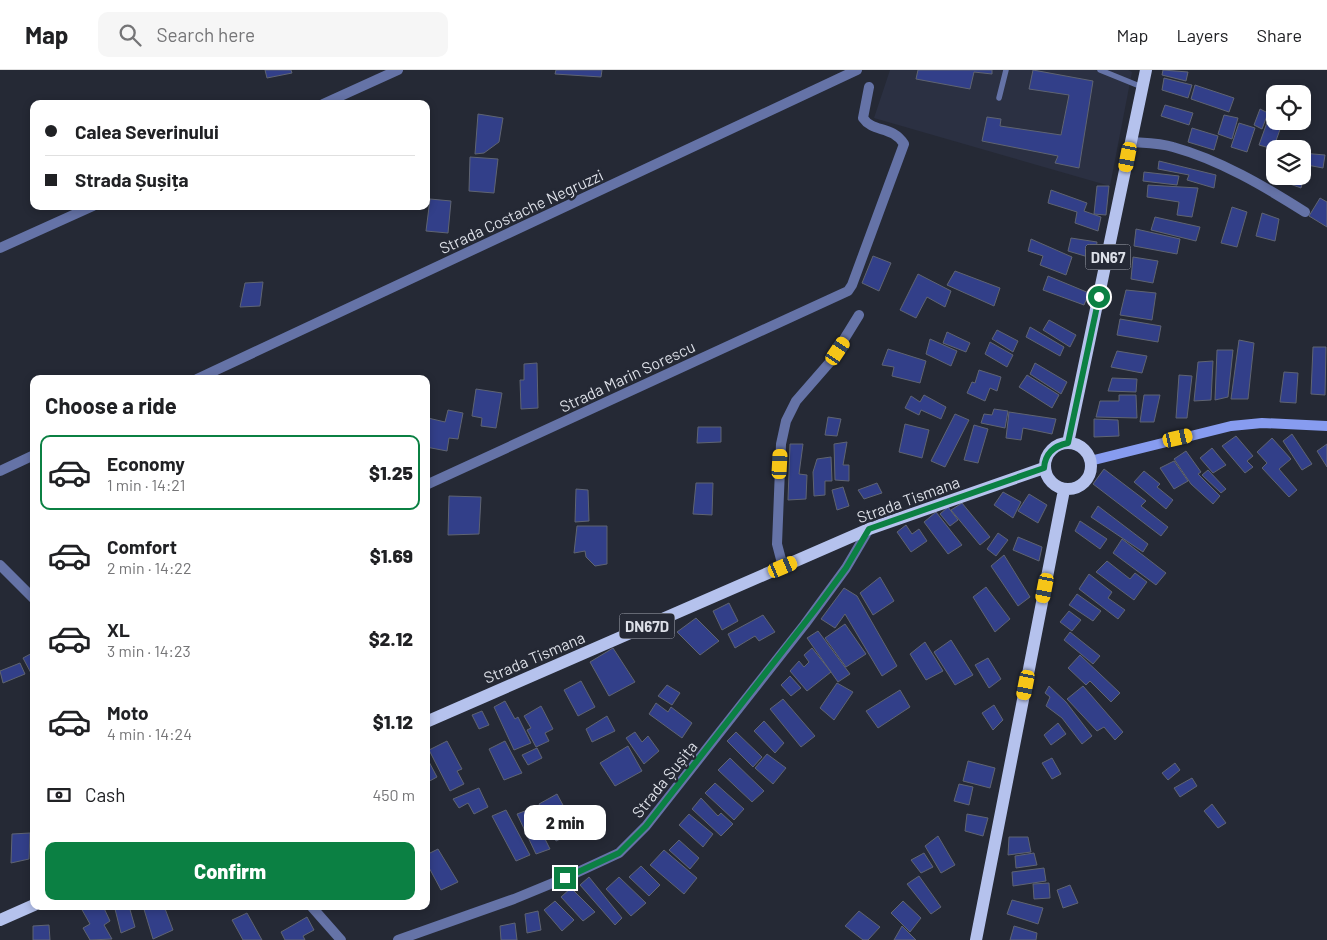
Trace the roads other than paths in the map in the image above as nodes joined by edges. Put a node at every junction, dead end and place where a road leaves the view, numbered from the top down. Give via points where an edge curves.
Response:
1 (398, 70) edge
2 (857, 70) edge
3 (1006, 70) edge
4 (1100, 70) edge
5 (1146, 70) edge
6 (869, 86) dead end
7 (1142, 87) junction
8 (1000, 98) dead end
9 (332, 100) edge
10 (1131, 142) junction
11 (84, 210) edge
12 (1305, 212) dead end
13 (0, 248) edge
14 (858, 314) dead end
15 (206, 375) edge
16 (1327, 426) edge
17 (1068, 443) junction
18 (30, 457) edge
19 (1090, 461) junction
20 (1044, 468) junction
21 (0, 471) edge
22 (430, 482) edge
23 (1064, 490) junction
24 (869, 529) junction
25 (0, 565) edge
26 (783, 567) junction
27 (30, 595) edge
28 (430, 720) edge
29 (30, 907) edge
30 (315, 910) edge
31 (0, 920) edge
32 (341, 940) edge
33 (398, 940) edge
34 (976, 940) edge

1 - 9 street
2 - 15 street, Strada Costache Negruzzi
3 - 8 lane
4 - 7 lane
5 - 7 main road, DN67
6 - 22 street, Strada Marin Sorescu via 863,118 867,124 899,136 904,144 852,285 840,296
7 - 10 main road, DN67
10 - 12 street via 1172,146 1195,154 1254,182
10 - 17 main road, DN67
11 - 13 street
14 - 26 street via 830,362 796,401 786,421 777,544
16 - 19 main road via 1262,423 1231,426
17 - 19 main road via 1082,448
17 - 20 main road via 1053,448
18 - 21 street
19 - 23 main road via 1089,476 1085,482
20 - 23 main road via 1050,482
20 - 24 main road, Strada Tismana / DN67D
23 - 34 main road
24 - 26 main road, Strada Tismana / DN67D
24 - 33 street, Strada Șușița via 846,568 775,662 646,826 619,853 514,900
25 - 27 street
26 - 28 main road, Strada Tismana / DN67D
29 - 31 main road
30 - 32 street

